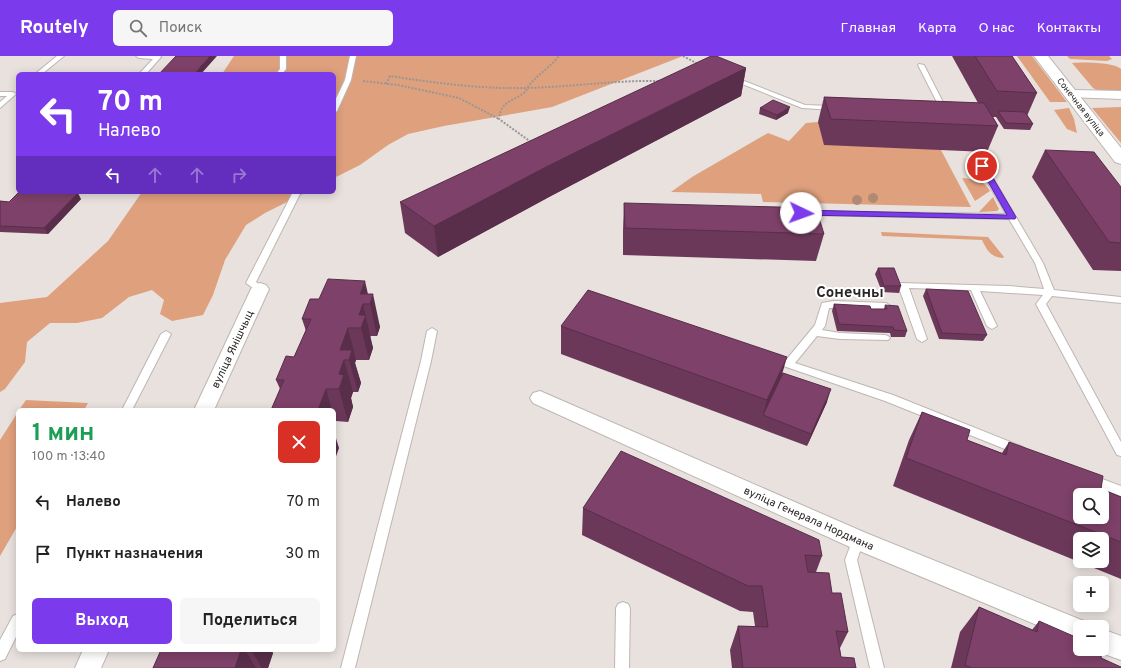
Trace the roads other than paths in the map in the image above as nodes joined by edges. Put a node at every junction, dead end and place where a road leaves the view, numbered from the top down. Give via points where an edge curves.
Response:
1 (61, 56) edge
2 (139, 56) edge
3 (283, 56) edge
4 (353, 56) edge
5 (1041, 56) edge
6 (921, 65) dead end
7 (702, 66) edge
8 (41, 72) edge
9 (144, 72) edge
10 (281, 72) edge
11 (16, 92) edge
12 (0, 94) edge
13 (1072, 94) junction
14 (1121, 95) edge
15 (0, 106) edge
16 (336, 107) edge
17 (843, 109) edge
18 (937, 113) edge
19 (1121, 159) edge
20 (982, 166) dead end
21 (296, 194) edge
22 (793, 212) edge
23 (1012, 217) junction
24 (974, 288) junction
25 (260, 289) joint
26 (1050, 293) junction
27 (1121, 300) edge
28 (886, 306) edge
29 (992, 326) dead end
30 (432, 331) dead end
31 (815, 332) junction
32 (166, 334) dead end
33 (885, 338) dead end
34 (922, 339) dead end
35 (762, 355) edge
36 (788, 364) junction
37 (540, 398) dead end
38 (128, 408) edge
39 (205, 408) edge
40 (1121, 452) edge
41 (1027, 454) edge
42 (1078, 474) edge
43 (1121, 491) edge
44 (858, 540) junction
45 (622, 608) dead end
46 (16, 624) edge
47 (1073, 629) edge
48 (1109, 643) edge
49 (1121, 648) edge
50 (95, 652) edge
51 (0, 654) edge
52 (88, 668) edge
53 (348, 668) edge
54 (622, 668) edge
55 (877, 668) edge

1 - 8 lane
2 - 9 lane via 158,58
3 - 10 lane
4 - 16 lane via 348,80
5 - 13 street, Сонечная вуліца
6 - 18 lane via 945,113
7 - 17 lane via 804,107
11 - 12 lane
11 - 15 lane
13 - 14 street
13 - 19 street, Сонечная вуліца
20 - 23 lane
21 - 25 lane via 251,283
22 - 23 lane
23 - 26 lane via 1039,262
24 - 26 lane
24 - 29 lane
24 - 34 lane via 902,285
25 - 39 street, вуліца Янішчыц
26 - 27 lane
26 - 40 lane via 1041,304
28 - 31 lane via 825,306 820,326
30 - 53 lane
31 - 33 lane
31 - 36 lane
32 - 38 lane
35 - 36 lane
36 - 41 lane via 889,398
37 - 44 street, вуліца Генерала Нордмана
42 - 43 lane
44 - 47 street, вуліца Генерала Нордмана
44 - 55 lane via 851,560
45 - 54 lane
46 - 51 lane
48 - 49 street
50 - 52 street

